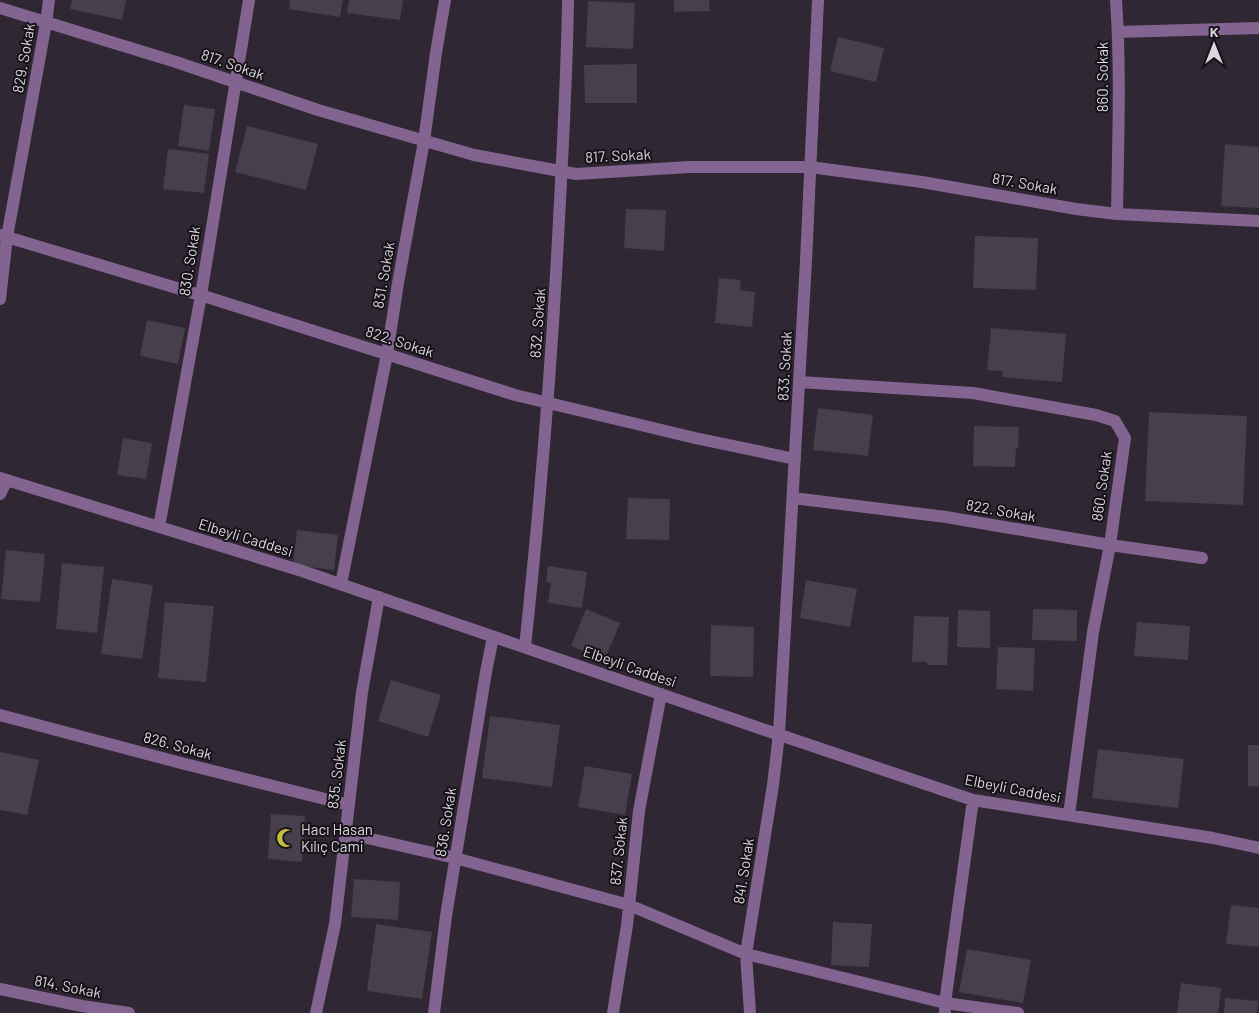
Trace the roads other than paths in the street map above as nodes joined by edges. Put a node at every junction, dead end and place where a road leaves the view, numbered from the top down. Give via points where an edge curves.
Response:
1 (49, 0) edge
2 (248, 0) edge
3 (445, 0) edge
4 (568, 0) edge
5 (818, 0) edge
6 (1116, 0) edge
7 (0, 8) edge
8 (46, 23) junction
9 (1259, 28) edge
10 (1118, 32) junction
11 (235, 82) junction
12 (424, 141) junction
13 (810, 167) junction
14 (562, 171) junction
15 (1117, 214) junction
16 (1259, 220) edge
17 (4, 236) edge
18 (201, 295) junction
19 (0, 299) edge
20 (387, 354) junction
21 (799, 382) junction
22 (548, 402) junction
23 (795, 459) junction
24 (4, 479) edge
25 (0, 494) edge
26 (793, 498) junction
27 (158, 527) junction
28 (1110, 545) junction
29 (1202, 558) dead end
30 (341, 584) junction
31 (379, 597) junction
32 (493, 637) junction
33 (525, 647) junction
34 (661, 694) junction
35 (0, 714) edge
36 (779, 734) junction
37 (973, 800) junction
38 (349, 805) junction
39 (1069, 815) junction
40 (345, 832) junction
41 (1259, 848) edge
42 (456, 858) junction
43 (629, 905) junction
44 (746, 954) junction
45 (0, 989) edge
46 (945, 1008) edge
47 (130, 1013) edge
48 (316, 1013) edge
49 (434, 1013) edge
50 (613, 1013) edge
51 (750, 1013) edge
52 (1018, 1013) edge

1 - 8 street, 829. Sokak
2 - 11 street, 830. Sokak
3 - 12 street, 831. Sokak
4 - 14 street, 832. Sokak
5 - 13 street, 833. Sokak
6 - 10 street, 860. Sokak
7 - 8 street, 817. Sokak
8 - 11 street, 817. Sokak
8 - 17 street, 829. Sokak
9 - 10 street
10 - 15 street, 860. Sokak
11 - 12 street, 817. Sokak
11 - 18 street, 830. Sokak
12 - 14 street, 817. Sokak via 474,156
12 - 20 street, 831. Sokak
13 - 14 street, 817. Sokak via 689,167 576,174
13 - 15 street, 817. Sokak
13 - 21 street, 833. Sokak
14 - 22 street, 832. Sokak
15 - 16 street, 817. Sokak
17 - 18 street, 822. Sokak
17 - 19 street, 829. Sokak
18 - 20 street, 822. Sokak
18 - 27 street, 830. Sokak
20 - 22 street, 822. Sokak
20 - 30 street, 831. Sokak
21 - 23 street, 833. Sokak
21 - 28 street, 860. Sokak via 973,393 1116,421 1124,438
22 - 23 street, 822. Sokak
22 - 33 street, 832. Sokak
23 - 26 street, 833. Sokak
24 - 25 street
24 - 27 street, Elbeyli Caddesi
26 - 28 street, 822. Sokak via 946,517
26 - 36 street, 833. Sokak
27 - 30 street, Elbeyli Caddesi
28 - 29 street, 822. Sokak
28 - 39 street, 860. Sokak via 1093,632
30 - 31 street, Elbeyli Caddesi
31 - 32 street, Elbeyli Caddesi
31 - 38 street, 835. Sokak via 362,692
32 - 33 street, Elbeyli Caddesi
32 - 42 street, 836. Sokak
33 - 34 street, Elbeyli Caddesi
34 - 36 street, Elbeyli Caddesi
34 - 43 street, 837. Sokak via 639,811
35 - 38 street, 826. Sokak
36 - 37 street, Elbeyli Caddesi
36 - 44 street, 841. Sokak
37 - 39 street, Elbeyli Caddesi
37 - 46 street
38 - 40 street, 835. Sokak
39 - 41 street, Elbeyli Caddesi
40 - 42 street
40 - 48 street, 835. Sokak via 334,924
42 - 43 street
42 - 49 street, 836. Sokak
43 - 44 street
43 - 50 street, 837. Sokak
44 - 46 street
44 - 51 street, 841. Sokak
45 - 47 street, 814. Sokak
46 - 52 street

